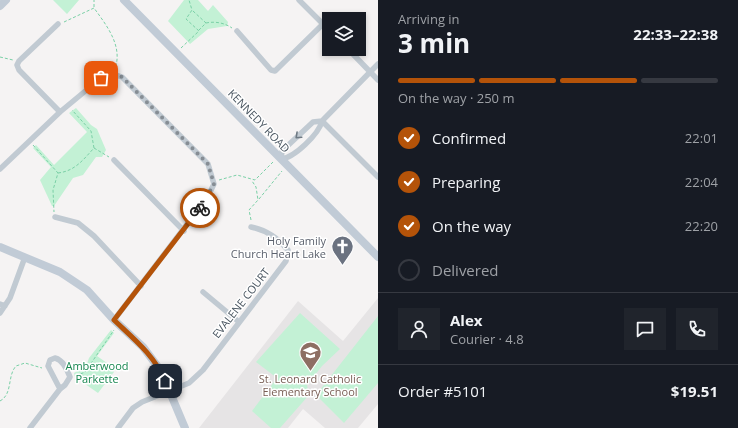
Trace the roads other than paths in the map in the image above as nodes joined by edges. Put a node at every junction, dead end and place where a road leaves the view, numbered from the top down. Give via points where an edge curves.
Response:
1 (6, 0) edge
2 (124, 0) edge
3 (300, 0) edge
4 (0, 6) edge
5 (322, 23) edge
6 (58, 24) road end
7 (322, 25) edge
8 (237, 31) road end
9 (355, 56) edge
10 (378, 64) edge
11 (370, 72) junction
12 (378, 80) edge
13 (60, 112) junction
14 (322, 121) junction
15 (114, 160) road end
16 (284, 162) junction
17 (0, 169) edge
18 (378, 177) edge
19 (55, 217) road end
20 (251, 227) road end
21 (184, 231) junction
22 (0, 247) edge
23 (26, 257) junction
24 (378, 257) edge
25 (141, 286) junction
26 (203, 292) dead end
27 (3, 305) edge
28 (0, 313) edge
29 (116, 322) junction
30 (240, 322) junction
31 (60, 389) junction
32 (170, 391) junction
33 (30, 428) edge
34 (118, 428) edge
35 (185, 428) edge

1 - 4 main road
2 - 16 main road, KENNEDY ROAD
3 - 5 street
6 - 13 street via 19,60 17,65
7 - 8 street via 275,71 271,70
9 - 11 street
10 - 11 street
11 - 12 street
11 - 14 street
13 - 17 street
13 - 21 street via 101,78 113,74 122,77 208,164 214,184 210,194
14 - 16 street via 320,129
14 -> 16 street via 313,122 282,150
14 - 18 street
15 - 21 street
16 - 24 main road, KENNEDY ROAD
19 - 25 street via 78,223 94,236
20 - 30 street, EVALENE COURT via 264,229 282,243 288,250 288,255
21 - 25 street
22 - 23 main road
23 - 27 street
23 - 29 main road via 74,279
25 - 29 street
26 - 30 street
27 - 28 street
29 - 32 main road via 152,358
30 - 32 street, EVALENE COURT via 203,370 189,383
31 - 31 street via 70,377 59,359 54,358 48,366
31 - 33 street
32 - 34 street, EVALENE COURT via 133,408
32 - 35 main road

